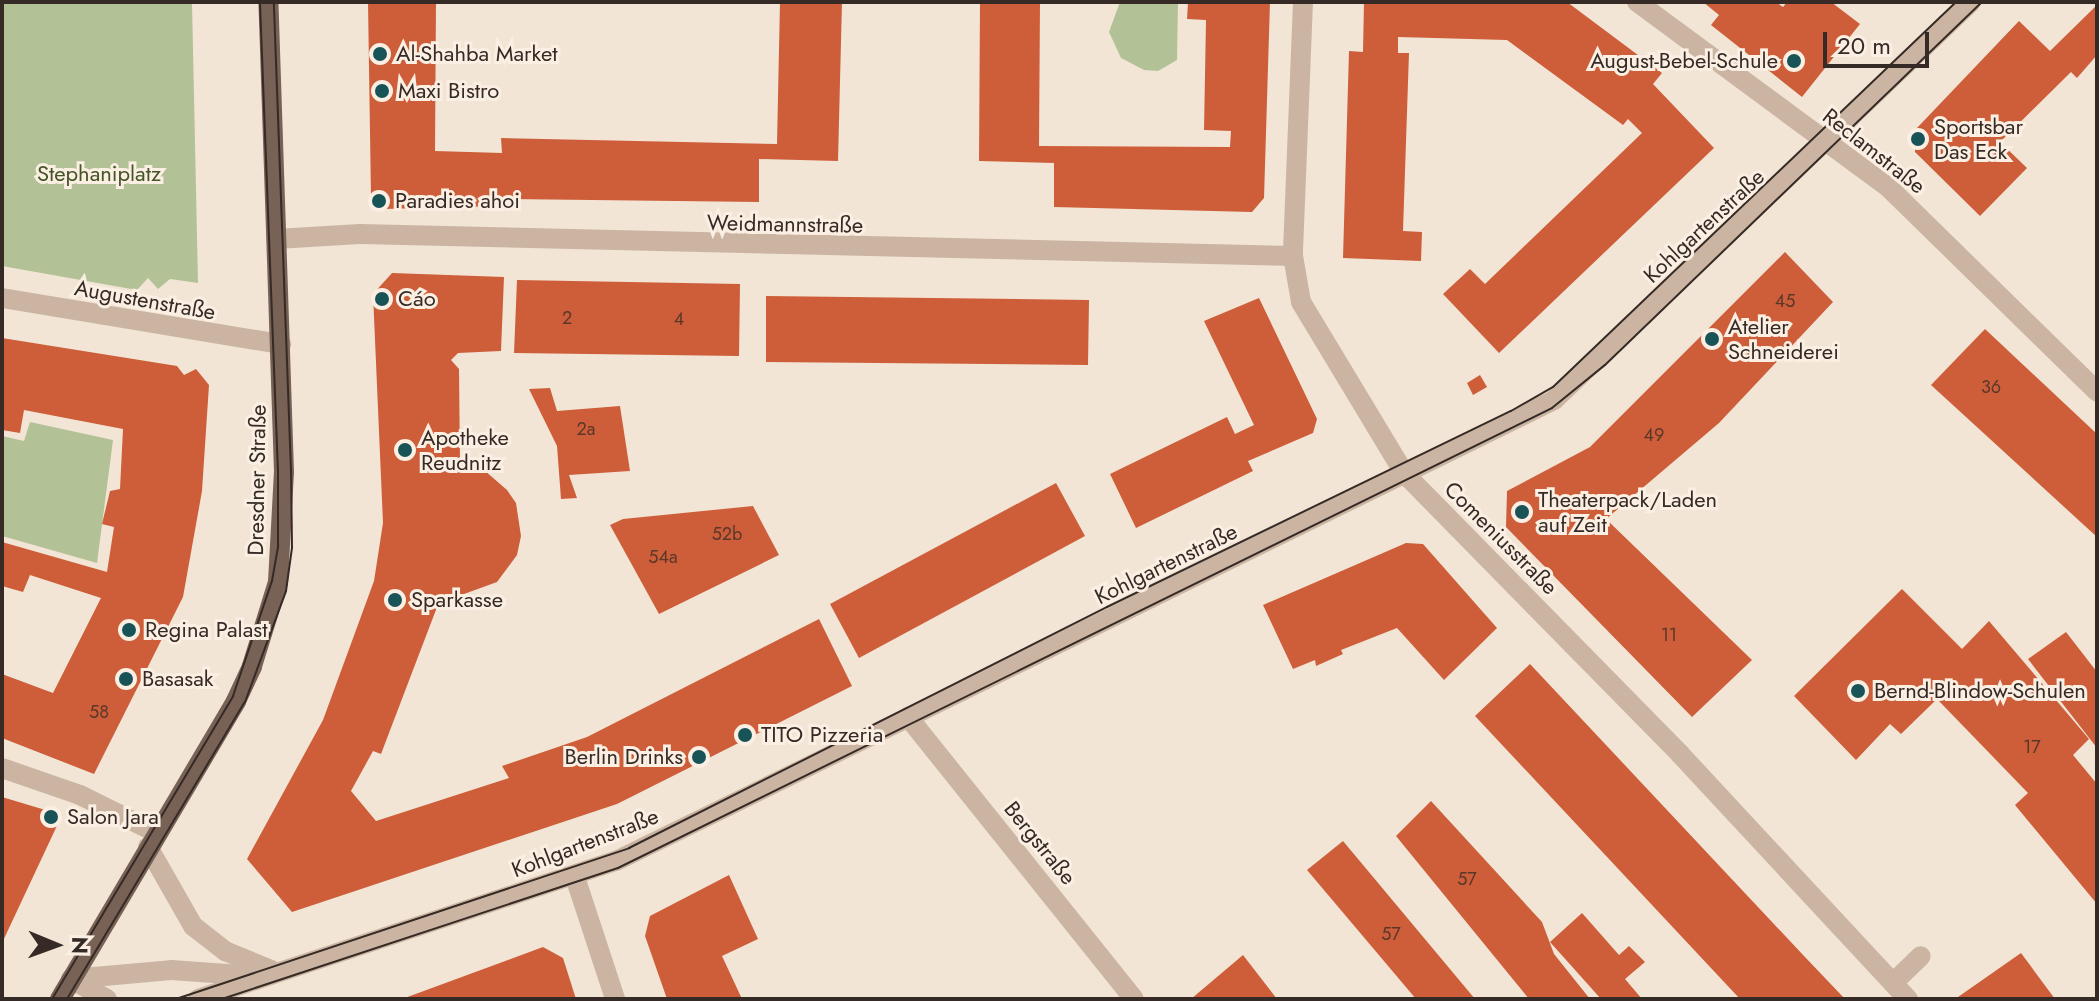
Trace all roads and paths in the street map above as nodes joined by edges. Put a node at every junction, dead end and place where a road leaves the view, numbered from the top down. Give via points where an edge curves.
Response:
1 (268, 2) edge
2 (1303, 2) edge
3 (1637, 2) edge
4 (1971, 2) edge
5 (1827, 143) junction
6 (276, 239) junction
7 (1293, 256) junction
8 (2, 298) edge
9 (281, 344) junction
10 (2097, 392) edge
11 (1404, 473) junction
12 (908, 717) junction
13 (2, 768) edge
14 (152, 840) junction
15 (575, 877) junction
16 (1921, 956) dead end
17 (271, 974) junction
18 (71, 979) junction
19 (1894, 982) junction
20 (60, 999) edge
21 (107, 999) edge
22 (198, 999) edge
23 (615, 999) edge
24 (1134, 999) edge
25 (1908, 999) edge

1 - 6 main road, Dresdner Straße
2 - 7 street, Comeniusstraße
3 - 5 street, Reclamstraße
4 - 5 street, Kohlgartenstraße
5 - 10 street, Reclamstraße via 1887,186
5 - 11 street, Kohlgartenstraße via 1554,400
6 - 7 street, Weidmannstraße via 360,234
6 - 9 main road, Dresdner Straße
7 - 11 street, Comeniusstraße via 1301,302
8 - 9 street, Augustenstraße
9 - 14 main road, Dresdner Straße via 283,545 269,617 236,701
11 - 12 street, Kohlgartenstraße
11 - 19 street, Comeniusstraße
12 - 15 street, Kohlgartenstraße via 712,816
12 - 24 street, Bergstraße
13 - 14 street via 80,795
14 - 17 street via 193,926 225,951
14 - 18 main road, Dresdner Straße
15 - 17 street, Kohlgartenstraße
15 - 23 street
16 - 19 street
17 - 18 street, Kohlgartenstraße via 171,970
17 - 22 street, Kohlgartenstraße
18 - 20 main road, Dresdner Straße
18 - 21 street
19 - 25 street, Comeniusstraße

